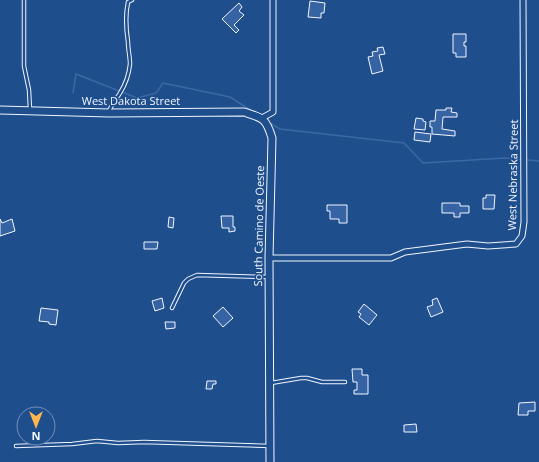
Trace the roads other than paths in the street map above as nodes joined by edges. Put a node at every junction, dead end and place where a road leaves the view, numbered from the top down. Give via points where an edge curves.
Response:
1 (24, 0) edge
2 (132, 0) edge
3 (273, 0) edge
4 (523, 0) edge
5 (0, 110) edge
6 (30, 110) junction
7 (109, 113) junction
8 (262, 118) junction
9 (269, 258) junction
10 (269, 277) junction
11 (172, 308) dead end
12 (345, 382) dead end
13 (270, 383) junction
14 (56, 445) edge
15 (270, 446) junction
16 (270, 462) edge

1 - 6 lane via 24,66
2 - 7 lane via 128,2 126,13 130,62 128,72
3 - 8 street via 273,112
4 - 9 street, West Nebraska Street via 524,222 522,236 516,244 467,244 405,252 391,258
5 - 6 street, West Dakota Street
6 - 7 street, West Dakota Street
7 - 8 street, West Dakota Street via 244,112
8 - 9 street, South Camino de Oeste via 272,138
9 - 10 street, South Camino de Oeste
10 - 11 lane via 197,276 188,279 184,284
10 - 13 street, South Camino de Oeste
12 - 13 lane via 322,382 301,378
13 - 15 street, South Camino de Oeste
14 - 15 lane via 97,441
15 - 16 street, South Camino de Oeste

